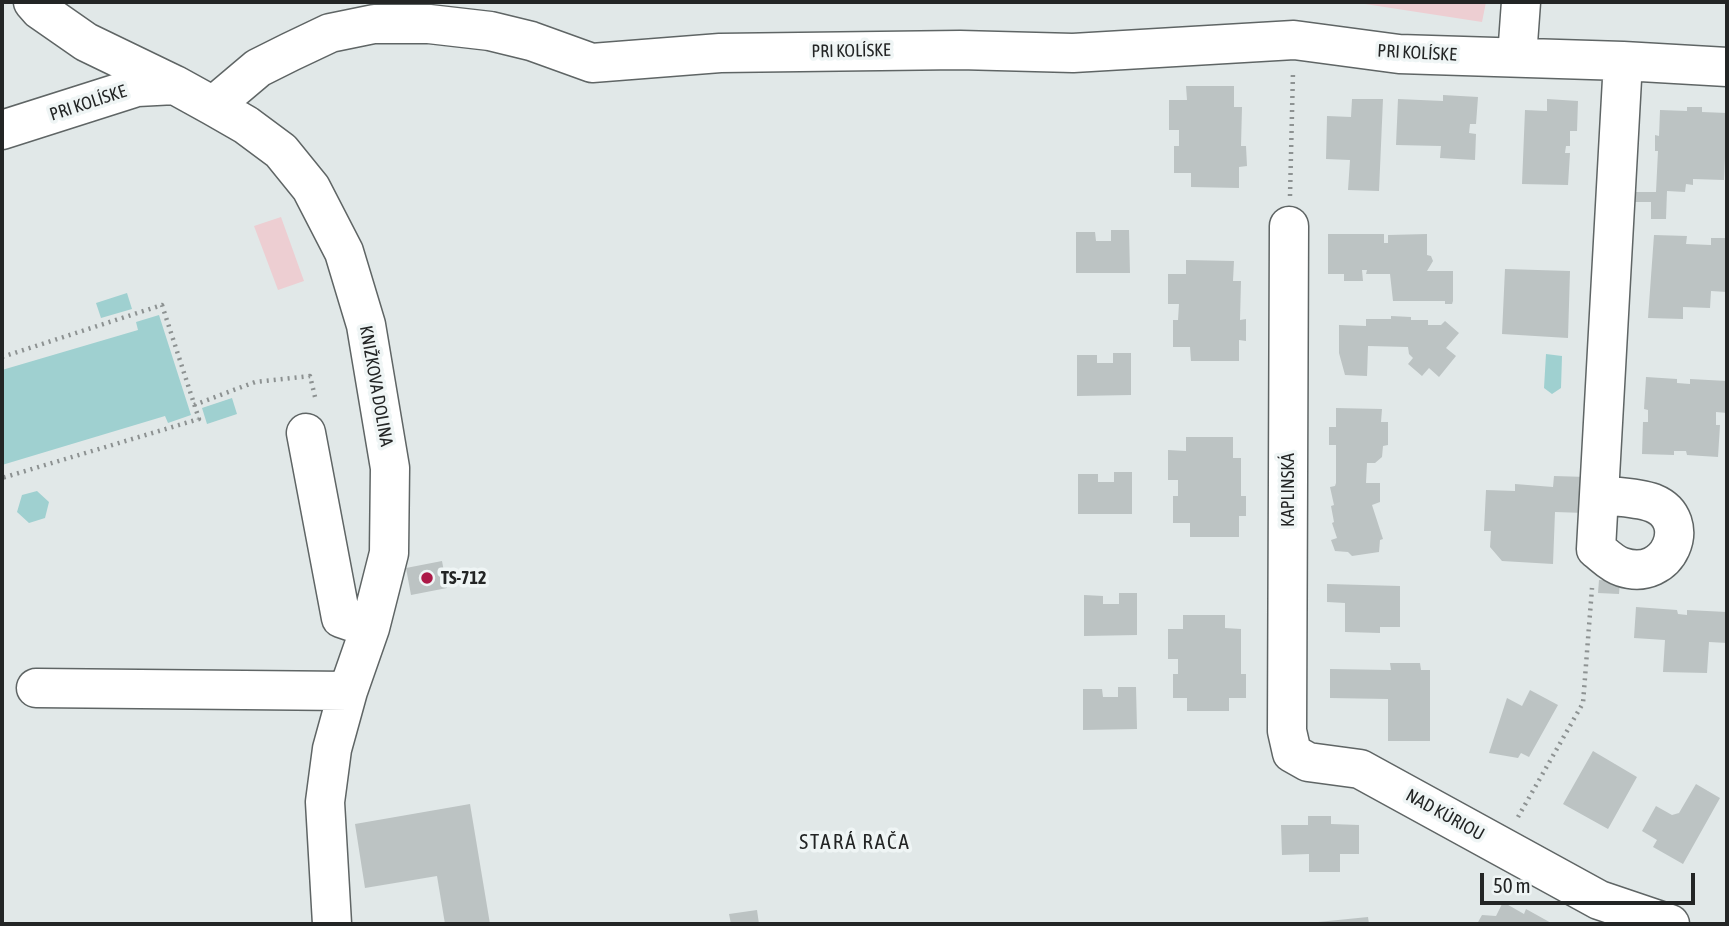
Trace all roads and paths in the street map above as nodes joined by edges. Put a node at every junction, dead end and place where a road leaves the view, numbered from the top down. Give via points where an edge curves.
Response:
1 (33, 2) edge
2 (1521, 2) edge
3 (1294, 40) junction
4 (1517, 57) junction
5 (1623, 61) junction
6 (1727, 67) edge
7 (175, 85) junction
8 (213, 106) junction
9 (2, 130) edge
10 (1289, 226) joint
11 (2, 358) edge
12 (194, 405) junction
13 (312, 423) joint
14 (2, 478) edge
15 (1600, 495) junction
16 (1596, 548) junction
17 (370, 628) junction
18 (36, 688) dead end
19 (348, 691) junction
20 (1292, 753) joint
21 (1502, 846) junction
22 (332, 924) edge
23 (1670, 924) edge

1 - 7 street, KNIŽKOVA DOLINA via 86,42
2 - 4 street
3 - 4 street, PRI KOLÍSKE via 1399,54
3 - 8 street, PRI KOLÍSKE via 1073,52 720,53 592,63 490,31 374,24 330,33 258,68
3 - 10 path
4 - 5 street, PRI KOLÍSKE
5 - 6 street, PRI KOLÍSKE
5 - 15 street
7 - 8 street, KNIŽKOVA DOLINA
7 - 9 street, PRI KOLÍSKE via 137,87
8 - 17 street, KNIŽKOVA DOLINA via 281,151 311,188 344,252 366,325 390,468 389,552
10 - 20 street, KAPLINSKÁ via 1287,731
11 - 12 path via 162,305
12 - 13 path via 255,382 310,376
12 - 14 path via 199,419
13 - 17 street via 341,618
15 - 16 street
15 - 16 street via 1654,504 1670,517 1674,534 1671,548 1651,569 1619,567
16 - 21 path via 1583,703
17 - 19 street, KNIŽKOVA DOLINA
18 - 19 street
19 - 22 street, KNIŽKOVA DOLINA via 332,749 339,799
20 - 21 street, NAD KÚRIOU via 1308,762 1360,769
21 - 23 street, NAD KÚRIOU via 1599,900

